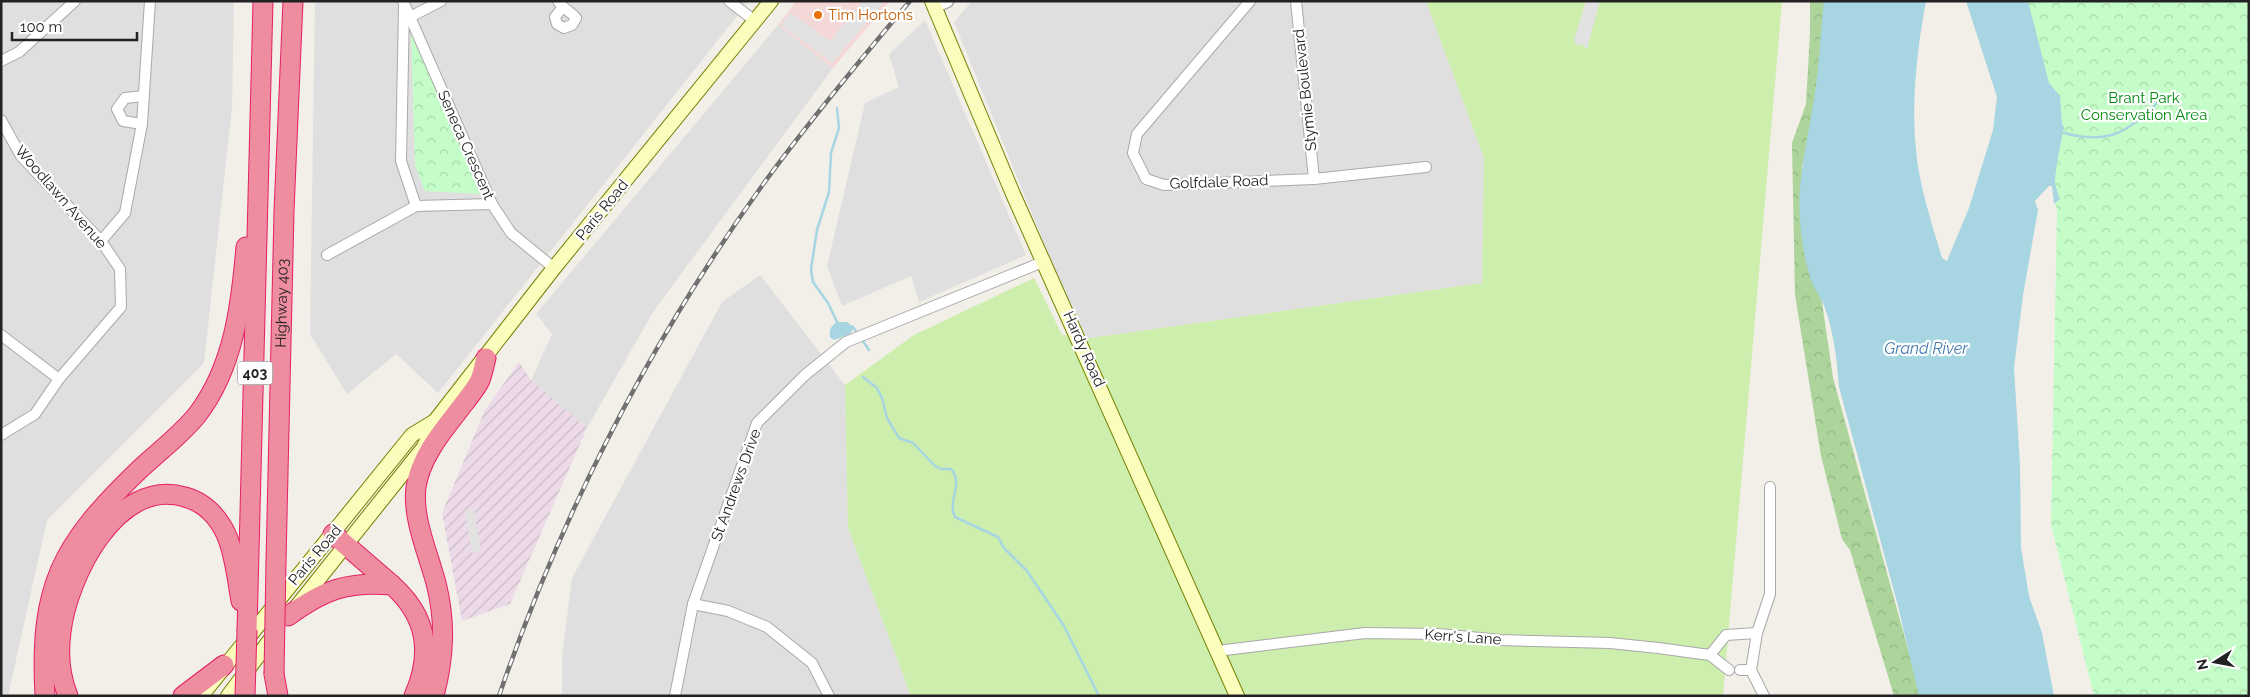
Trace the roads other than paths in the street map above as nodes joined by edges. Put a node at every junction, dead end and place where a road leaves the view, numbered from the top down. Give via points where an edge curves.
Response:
1 (75, 1) edge
2 (150, 1) edge
3 (263, 1) edge
4 (293, 1) edge
5 (441, 1) edge
6 (729, 1) edge
7 (771, 1) edge
8 (1250, 1) edge
9 (1296, 1) edge
10 (403, 2) edge
11 (938, 3) edge
12 (410, 18) junction
13 (755, 21) junction
14 (1, 61) edge
15 (144, 96) junction
16 (1, 120) edge
17 (142, 124) junction
18 (260, 149) junction
19 (1426, 167) dead end
20 (1314, 179) junction
21 (492, 204) junction
22 (416, 206) junction
23 (101, 241) junction
24 (327, 255) dead end
25 (1045, 261) junction
26 (554, 268) junction
27 (1, 335) edge
28 (486, 358) junction
29 (59, 379) junction
30 (1, 435) edge
31 (1770, 487) dead end
32 (340, 539) junction
33 (392, 585) junction
34 (245, 600) junction
35 (693, 604) junction
36 (288, 616) junction
37 (1756, 633) junction
38 (1217, 651) junction
39 (1710, 655) junction
40 (224, 665) junction
41 (1729, 670) dead end
42 (274, 674) junction
43 (45, 696) edge
44 (68, 696) edge
45 (183, 696) edge
46 (201, 696) edge
47 (228, 696) edge
48 (245, 696) edge
49 (274, 696) edge
50 (278, 696) edge
51 (414, 696) edge
52 (434, 696) edge
53 (675, 696) edge
54 (828, 696) edge
55 (1237, 696) edge
56 (1764, 696) edge

1 - 14 street via 19,52
2 - 15 street
3 - 18 highway, Highway 403 / 403
4 - 42 highway, Highway 403 / 403, bridge via 284,211
5 - 12 street
6 - 13 street
7 - 13 main road, Paris Road
8 - 20 street, Golfdale Road via 1137,134 1133,153 1146,179 1164,185
9 - 20 street, Stymie Boulevard
10 - 12 street, Seneca Crescent
10 - 22 street, Seneca Crescent via 401,161
11 - 25 main road, Hardy Road via 1013,194
12 - 21 street, Seneca Crescent
13 - 26 main road, Paris Road
15 - 17 street
15 - 17 street via 125,98 117,109 123,121
16 - 23 street, Woodlawn Avenue via 21,156
17 - 23 street via 125,213
18 - 34 highway, Highway 403 / 403
18 - 43 highway via 253,176 236,327 224,368 197,415 95,514 67,555 47,616 43,665
19 - 20 street, Golfdale Road
21 - 22 street
21 - 26 street, Seneca Crescent via 510,233
22 - 24 street
23 - 29 street, Woodlawn Avenue via 120,269 121,307
25 - 35 street, St Andrews Drive via 846,342 805,375 757,423
25 - 38 main road, Hardy Road
26 - 28 main road, Paris Road
27 - 29 street
28 - 32 main road, Paris Road via 435,421 412,436
28 - 52 highway via 480,381 436,442 421,469 416,487 420,526 443,623 441,668
29 - 30 street, Woodlawn Avenue via 35,414
31 - 37 street via 1770,594
32 - 33 highway
32 - 36 main road, Paris Road
32 - 40 main road, Paris Road
33 - 36 highway via 344,585 313,598
33 - 51 highway via 412,607 423,630 423,661
34 - 44 highway via 229,543 212,513 191,498 175,494 150,496 134,503 99,538 71,590 60,642 61,666
34 - 48 highway, 403, bridge
35 - 53 street, St Andrews Drive
35 - 54 street via 728,611 767,627 812,663
36 - 47 main road, Paris Road
37 - 39 street via 1726,635
37 - 56 street via 1746,670
38 - 39 street, Kerr's Lane via 1365,633 1610,643
38 - 55 main road, Hardy Road
39 - 41 street
40 - 45 highway
40 - 46 main road, Paris Road
42 - 49 highway, Highway 403 / 403
42 - 50 highway

